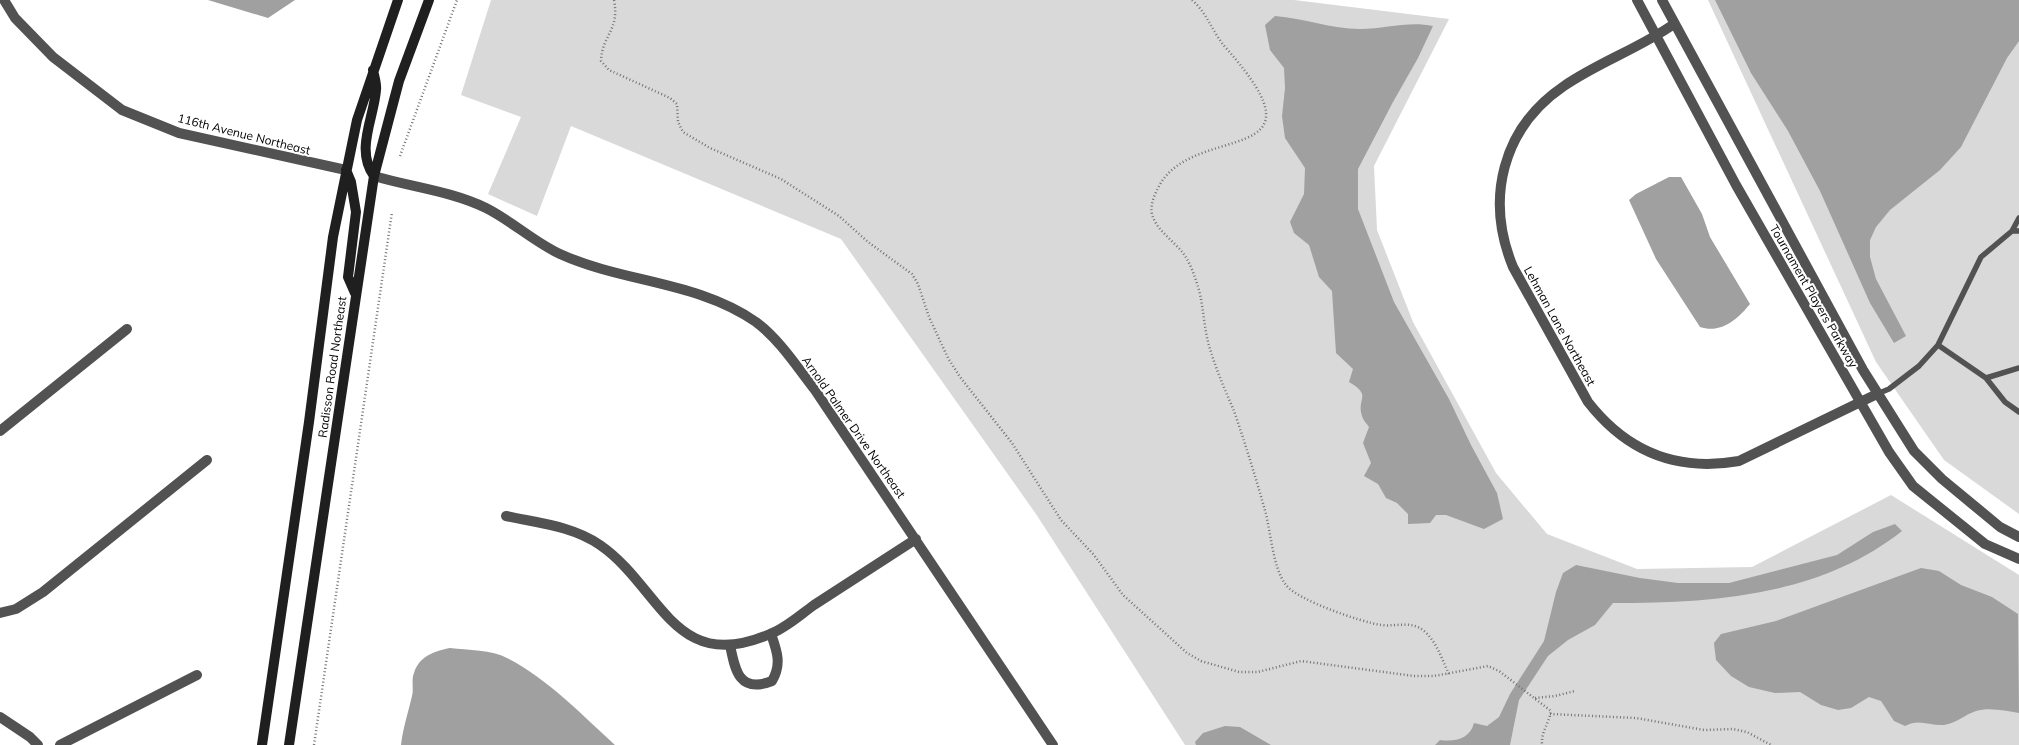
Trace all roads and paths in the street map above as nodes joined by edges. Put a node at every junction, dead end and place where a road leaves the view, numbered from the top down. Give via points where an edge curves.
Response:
1 (4, 0) edge
2 (398, 0) edge
3 (429, 0) edge
4 (457, 0) edge
5 (614, 0) edge
6 (1192, 0) edge
7 (1637, 0) edge
8 (1662, 0) edge
9 (1674, 24) junction
10 (1656, 36) junction
11 (373, 69) junction
12 (400, 156) dead end
13 (346, 170) junction
14 (374, 176) junction
15 (392, 212) dead end
16 (2019, 218) edge
17 (2016, 231) edge
18 (355, 293) junction
19 (127, 329) dead end
20 (1938, 345) junction
21 (2019, 368) edge
22 (1986, 378) junction
23 (1877, 394) junction
24 (1860, 402) junction
25 (2019, 412) edge
26 (0, 431) edge
27 (207, 460) dead end
28 (506, 516) dead end
29 (2019, 537) edge
30 (916, 539) junction
31 (2019, 559) edge
32 (0, 613) edge
33 (771, 634) junction
34 (730, 645) junction
35 (1449, 674) junction
36 (197, 675) dead end
37 (1575, 691) dead end
38 (1536, 698) junction
39 (1550, 714) junction
40 (0, 717) edge
41 (38, 745) edge
42 (60, 745) edge
43 (262, 745) edge
44 (289, 745) edge
45 (314, 745) edge
46 (1053, 745) edge
47 (1542, 745) edge
48 (1771, 745) edge

1 - 13 street, 116th Avenue Northeast via 15,18 53,57 122,110 179,133
2 - 11 main road, Radisson Road Northeast
3 - 14 main road, Radisson Road Northeast via 399,81
4 - 12 path
5 - 35 path via 616,20 601,52 601,61 609,70 670,98 676,104 683,132 710,148 781,179 839,216 912,274 948,358 1012,443 1061,520 1094,555 1128,600 1187,653 1201,661 1239,672 1258,672 1301,661 1414,676
6 - 35 path via 1204,10 1220,41 1251,78 1266,104 1266,119 1260,131 1250,137 1198,154 1170,171 1153,200 1151,212 1155,223 1193,269 1210,351 1265,508 1280,575 1293,592 1310,601 1379,625 1412,624 1423,630 1436,646
7 - 10 street, Tournament Players Parkway
8 - 9 street, Tournament Players Parkway
9 - 10 street, Lehman Lane Northeast
9 - 23 street, Tournament Players Parkway
10 - 24 street, Tournament Players Parkway via 1736,185
10 - 24 street, Lehman Lane Northeast via 1566,85 1531,115 1517,136 1501,182 1500,226 1504,247 1527,293 1588,402 1602,420 1631,442 1665,458 1716,465 1739,461
11 - 13 main road, Radisson Road Northeast
11 - 14 main road via 377,88 366,130 366,154 368,168
13 - 18 main road via 356,212 348,277
13 - 43 main road, Radisson Road Northeast via 333,236
14 - 18 main road, Radisson Road Northeast
14 - 30 street, Arnold Palmer Drive Northeast via 459,197 487,209 560,254 623,276 680,287 719,301 756,322 776,340 816,390
15 - 45 path
16 - 17 lane
17 - 20 lane via 1981,257
18 - 44 main road, Radisson Road Northeast
19 - 26 street
20 - 22 lane
20 - 23 lane via 1889,389
21 - 22 lane
22 - 25 lane via 2005,402
23 - 24 street, Lehman Lane Northeast
23 - 29 street, Tournament Players Parkway via 1914,450 1942,480 2000,528
24 - 31 street, Tournament Players Parkway via 1888,452 1913,486 1985,544
27 - 32 street via 43,592 16,609
28 - 34 street via 579,533 616,557 666,617 683,631 709,643
30 - 33 street
30 - 46 street, Arnold Palmer Drive Northeast
33 - 34 street
33 - 34 street via 779,657 778,667 772,681 762,685 745,682 738,676
35 - 38 path via 1488,666
36 - 42 street
37 - 38 path
38 - 39 path via 1551,711
39 - 47 path via 1541,734
39 - 48 path via 1636,718 1704,730 1733,729 1747,732
40 - 41 street

